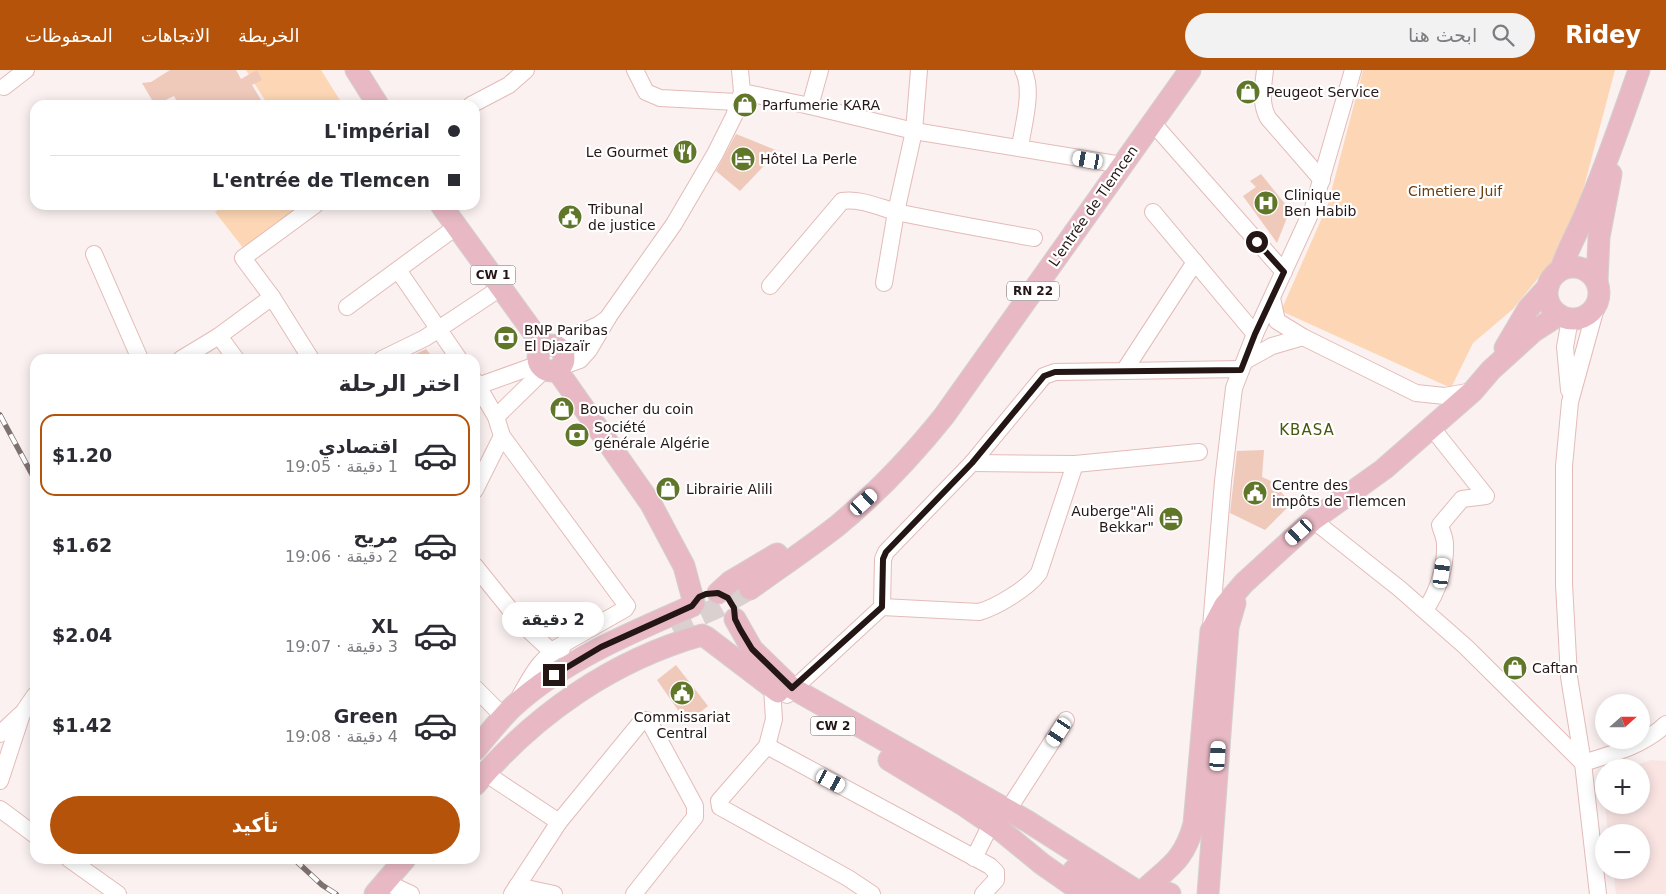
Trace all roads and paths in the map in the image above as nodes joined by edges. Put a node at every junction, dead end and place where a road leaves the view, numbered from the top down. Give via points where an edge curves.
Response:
1 (26, 70) edge
2 (356, 70) edge
3 (526, 70) edge
4 (635, 70) edge
5 (740, 70) edge
6 (820, 70) edge
7 (919, 70) edge
8 (1023, 70) edge
9 (1190, 70) edge
10 (1265, 70) edge
11 (1353, 70) edge
12 (1639, 70) edge
13 (1, 86) edge
14 (739, 97) junction
15 (375, 100) edge
16 (480, 101) edge
17 (810, 106) junction
18 (1152, 122) junction
19 (1619, 127) junction
20 (914, 131) junction
21 (1020, 148) junction
22 (1122, 166) junction
23 (1322, 180) junction
24 (308, 210) edge
25 (444, 210) edge
26 (896, 212) junction
27 (1153, 212) dead end
28 (456, 227) junction
29 (1034, 238) dead end
30 (94, 254) dead end
31 (1195, 262) junction
32 (1561, 269) junction
33 (398, 270) junction
34 (1284, 272) junction
35 (1597, 281) junction
36 (884, 283) dead end
37 (770, 286) dead end
38 (502, 287) junction
39 (1548, 287) junction
40 (272, 297) junction
41 (1272, 298) junction
42 (1597, 304) junction
43 (347, 307) dead end
44 (610, 316) junction
45 (1565, 317) junction
46 (438, 328) junction
47 (1255, 334) junction
48 (219, 336) junction
49 (1303, 337) junction
50 (138, 354) edge
51 (188, 354) edge
52 (232, 354) edge
53 (308, 354) edge
54 (392, 354) edge
55 (456, 354) edge
56 (550, 361) junction
57 (1243, 365) junction
58 (1491, 370) junction
59 (1124, 371) junction
60 (480, 384) edge
61 (480, 391) edge
62 (1473, 391) junction
63 (1570, 402) junction
64 (944, 416) junction
65 (496, 417) junction
66 (1432, 428) junction
67 (502, 436) junction
68 (1199, 452) dead end
69 (972, 463) junction
70 (1075, 464) junction
71 (1465, 470) junction
72 (480, 480) edge
73 (1462, 499) junction
74 (651, 504) junction
75 (1313, 520) junction
76 (480, 572) edge
77 (1244, 583) junction
78 (750, 589) tunnel mouth
79 (716, 593) junction
80 (693, 604) junction
81 (882, 607) junction
82 (1424, 610) junction
83 (735, 616) junction
84 (672, 628) tunnel mouth
85 (1210, 631) junction
86 (704, 636) junction
87 (601, 647) junction
88 (551, 651) junction
89 (480, 691) edge
90 (788, 693) junction
91 (30, 702) edge
92 (509, 711) junction
93 (22, 714) junction
94 (1066, 720) dead end
95 (1666, 724) edge
96 (0, 734) edge
97 (480, 744) edge
98 (767, 746) junction
99 (1583, 763) junction
100 (480, 772) edge
101 (480, 773) edge
102 (480, 776) edge
103 (0, 781) edge
104 (0, 810) edge
105 (1002, 819) junction
106 (559, 822) junction
107 (30, 831) edge
108 (974, 858) junction
109 (76, 864) edge
110 (399, 864) edge
111 (380, 888) edge
112 (514, 890) edge
113 (118, 894) edge
114 (411, 894) edge
115 (554, 894) edge
116 (634, 894) edge
117 (872, 894) edge
118 (983, 894) edge
119 (1085, 894) edge
120 (1111, 894) edge
121 (1145, 894) edge
122 (1170, 894) edge
123 (1208, 894) edge
124 (1598, 894) edge

1 - 13 street
2 - 15 main road
3 - 16 street via 509,85
4 - 14 street via 646,92 660,98
5 - 14 street
6 - 17 street
7 - 20 street
8 - 21 street via 1029,87
9 - 18 main road, L'entrée de Tlemcen / RN 22
10 - 23 street via 1263,109
11 - 23 street
12 - 19 main road
14 - 17 street
14 - 44 street via 734,116 715,154 674,224
17 - 20 street
18 - 22 main road, L'entrée de Tlemcen / RN 22
18 - 34 street
19 - 32 main road
19 - 35 main road via 1599,237
20 - 21 street
20 - 26 street
21 - 22 street
22 - 64 main road, L'entrée de Tlemcen / RN 22
23 - 34 street
24 - 40 street via 243,258
25 - 28 main road, CW 1
26 - 29 street
26 - 36 street
26 - 37 street via 852,199 842,201
27 - 31 street
28 - 33 street
28 - 38 main road, CW 1
30 - 50 street
31 - 47 street
31 - 59 street
32 - 35 main road via 1578,266 1593,274
32 - 39 main road
33 - 43 street
33 - 46 street
34 - 41 street
35 - 42 main road via 1600,289
38 - 46 street
38 - 56 main road, CW 1
39 - 45 main road via 1549,303
39 - 58 main road via 1528,309
40 - 48 street
40 - 53 street
41 - 47 street
41 - 49 street via 1277,321
42 - 45 main road via 1586,316
42 - 63 street
44 - 56 street
44 - 56 street via 590,350 580,360
45 - 58 main road via 1534,331
45 - 63 street
46 - 54 street
46 - 55 street
47 - 57 street
48 - 51 street
48 - 52 street
49 - 57 street via 1272,346
49 - 62 street via 1416,392 1445,396
56 - 60 street
56 - 65 street
56 - 74 main road, CW 1
57 - 59 street
57 - 85 street via 1234,388
58 - 62 main road
59 - 69 street via 1055,372 1044,376
61 - 65 street
62 - 66 main road
63 - 99 street via 1564,466 1564,584 1569,677
64 - 78 main road, L'entrée de Tlemcen / RN 22 via 907,461 862,504 814,544
64 - 79 main road, L'entrée de Tlemcen via 926,427 832,515
64 - 83 main road, L'entrée de Tlemcen via 937,441 927,456 873,510 813,560
65 - 67 street
66 - 71 street
66 - 75 main road
67 - 72 street
67 - 88 street via 627,606
68 - 70 street
69 - 70 street
69 - 81 street via 886,552
70 - 81 street via 1034,580 991,609 979,612
71 - 73 street
71 - 73 street via 1486,496
73 - 82 street via 1440,525 1445,543 1442,573 1435,597
74 - 79 main road via 669,524
74 - 80 main road, CW 1 via 684,566
75 - 77 main road
75 - 82 street
76 - 88 street via 521,623
77 - 85 main road via 1225,605
77 - 123 main road via 1228,627
79 - 80 main road via 706,594
79 - 83 main road via 731,603
80 - 86 main road via 690,619
80 - 87 main road
81 - 90 street
82 - 99 street via 1466,646
83 - 86 main road via 728,632 714,638
83 - 90 main road, CW 2 via 746,639
84 - 100 main road via 587,669 530,708
85 - 121 main road via 1194,824 1183,853
86 - 90 main road, CW 2
86 - 101 main road via 679,641 644,656 582,689 555,708
87 - 88 street via 577,645
87 - 92 main road via 554,675
88 - 92 street
89 - 92 street
90 - 98 street via 774,719
90 - 105 main road, CW 2
91 - 93 street
92 - 97 main road
93 - 96 street
93 - 103 street
94 - 105 street
95 - 99 street via 1623,751
98 - 108 street
98 - 117 street via 720,801 720,807
99 - 124 street
102 - 106 street
104 - 107 street
105 - 108 street
105 - 119 main road via 1042,864
105 - 120 main road
105 - 121 main road
106 - 112 street
106 - 116 street via 641,722 649,721 696,812
108 - 118 street via 990,866 997,876 994,884
109 - 113 street
110 - 111 main road
111 - 114 street
112 - 115 street
121 - 122 main road

